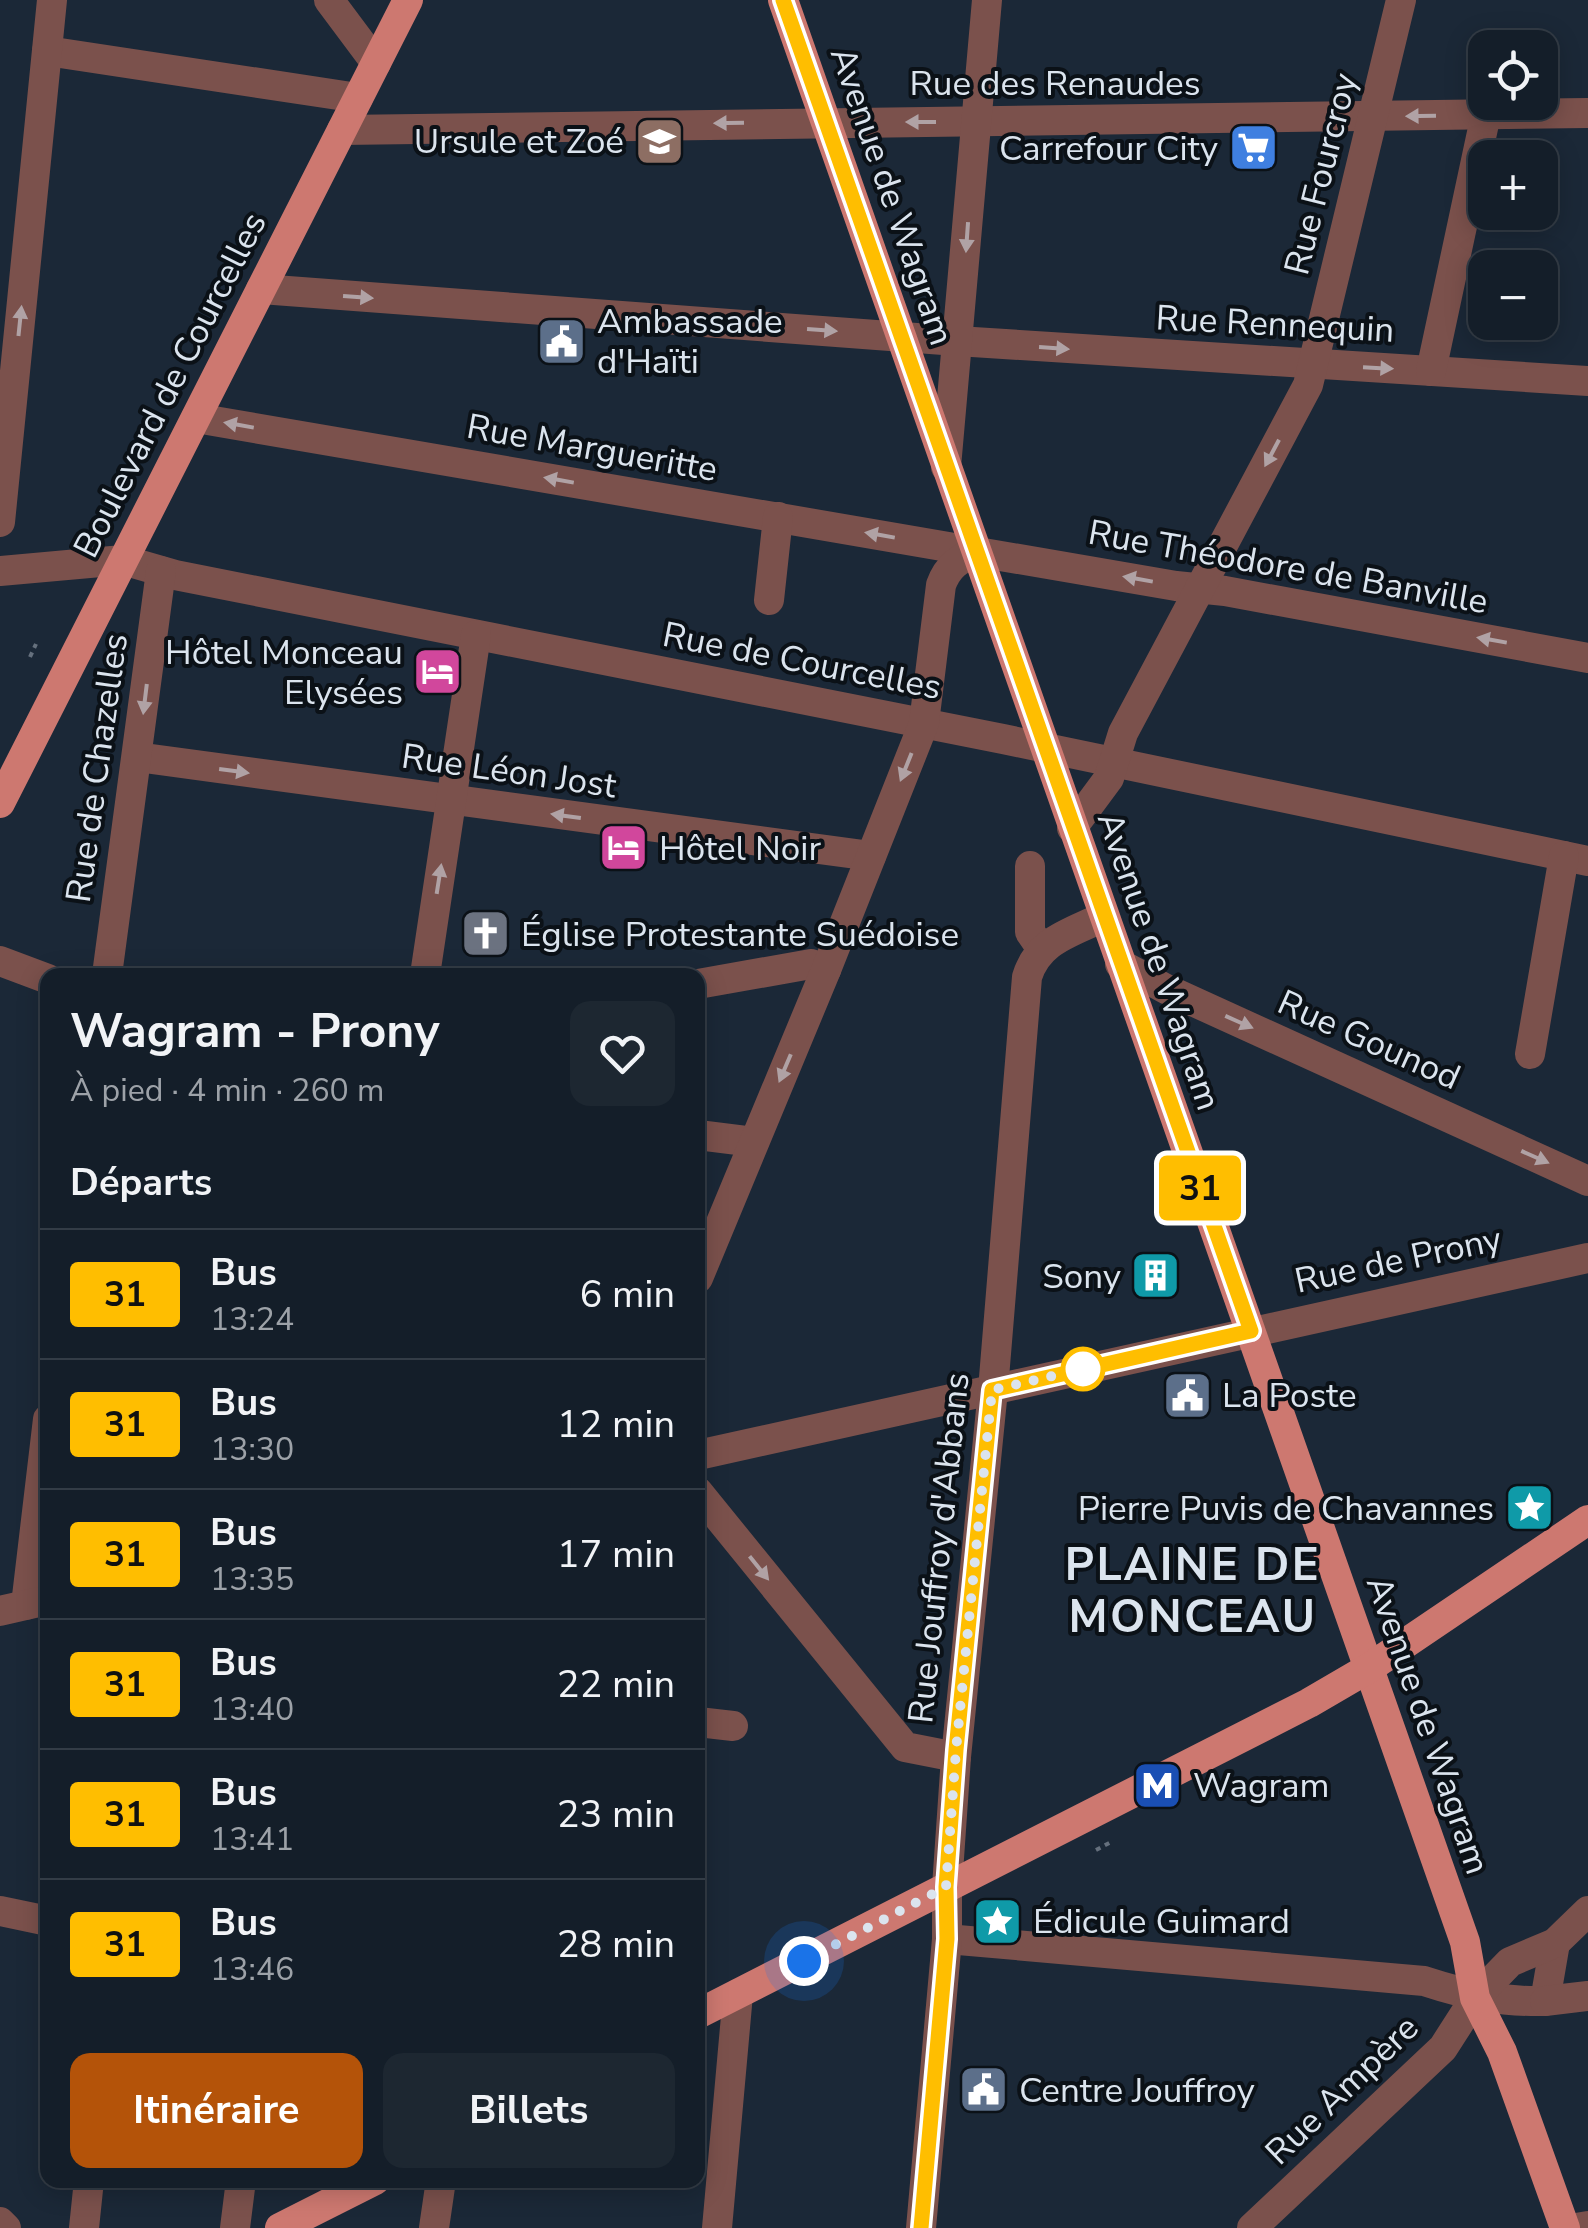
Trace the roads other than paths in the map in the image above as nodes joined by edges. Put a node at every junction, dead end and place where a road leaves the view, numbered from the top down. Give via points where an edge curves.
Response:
1 (52, 0) edge
2 (329, 0) edge
3 (408, 0) edge
4 (783, 0) edge
5 (987, 0) edge
6 (1402, 0) edge
7 (47, 52) junction
8 (376, 63) junction
9 (358, 98) junction
10 (1468, 114) edge
11 (1558, 114) edge
12 (1588, 114) edge
13 (1372, 117) junction
14 (1485, 120) edge
15 (827, 121) junction
16 (976, 122) junction
17 (342, 130) junction
18 (260, 290) junction
19 (902, 336) junction
20 (956, 341) junction
21 (1313, 365) junction
22 (1431, 371) junction
23 (1588, 381) edge
24 (196, 418) junction
25 (946, 467) junction
26 (778, 517) junction
27 (0, 522) edge
28 (976, 551) junction
29 (123, 560) junction
30 (0, 571) edge
31 (161, 571) junction
32 (1199, 590) junction
33 (769, 600) dead end
34 (476, 635) junction
35 (1588, 658) edge
36 (924, 723) junction
37 (1045, 747) junction
38 (137, 757) junction
39 (1114, 764) junction
40 (451, 801) junction
41 (0, 803) edge
42 (1072, 828) junction
43 (871, 856) junction
44 (1576, 859) edge
45 (1030, 866) dead end
46 (1104, 917) junction
47 (1041, 948) junction
48 (0, 961) edge
49 (1120, 964) junction
50 (108, 968) edge
51 (425, 968) edge
52 (826, 970) junction
53 (40, 975) edge
54 (705, 983) edge
55 (1530, 1054) dead end
56 (705, 1136) edge
57 (754, 1142) junction
58 (1588, 1181) edge
59 (1588, 1258) edge
60 (705, 1261) edge
61 (1251, 1331) junction
62 (992, 1390) junction
63 (705, 1453) edge
64 (40, 1480) edge
65 (705, 1501) edge
66 (1588, 1520) edge
67 (24, 1605) edge
68 (1369, 1668) junction
69 (705, 1723) edge
70 (733, 1726) dead end
71 (956, 1757) junction
72 (946, 1887) junction
73 (0, 1911) edge
74 (1588, 1912) edge
75 (40, 1919) edge
76 (947, 1939) junction
77 (1465, 1942) junction
78 (1510, 1962) junction
79 (1550, 1972) junction
80 (738, 1994) junction
81 (1585, 1996) edge
82 (1475, 1998) junction
83 (705, 2010) edge
84 (88, 2188) edge
85 (240, 2188) edge
86 (359, 2188) edge
87 (440, 2188) edge
88 (0, 2222) edge
89 (1588, 2226) edge
90 (6, 2228) edge
91 (84, 2228) edge
92 (235, 2228) edge
93 (280, 2228) edge
94 (434, 2228) edge
95 (718, 2228) edge
96 (922, 2228) edge
97 (1252, 2228) edge
98 (1565, 2228) edge
99 (1576, 2228) edge

1 - 7 street
2 - 8 street
3 - 8 main road, Boulevard de Courcelles
4 - 15 main road, Avenue de Wagram
5 - 16 street
6 - 13 street, Rue Fourcroy
7 - 9 street
27 -> 7 street
8 - 9 main road, Boulevard de Courcelles
9 - 17 main road, Boulevard de Courcelles
10 -> 13 street, Rue des Renaudes
11 - 12 street, Rue des Renaudes
13 - 16 street, Rue des Renaudes
13 - 21 street, Rue Fourcroy
14 - 22 street
16 -> 15 street, Rue des Renaudes
15 -> 17 street, Rue des Renaudes
15 - 19 main road, Avenue de Wagram
16 -> 20 street
17 - 18 main road, Boulevard de Courcelles
18 -> 19 street, Rue Rennequin
18 - 24 main road, Boulevard de Courcelles
19 - 20 street, Rue Rennequin
19 - 25 main road, Avenue de Wagram
20 -> 21 street, Rue Rennequin
20 - 25 street
21 -> 22 street, Rue Rennequin
21 -> 32 street, Rue Fourcroy
22 - 23 street, Rue Rennequin
26 -> 24 street, Rue Margueritte
24 - 29 main road, Boulevard de Courcelles
25 - 28 main road, Avenue de Wagram
28 -> 26 street, Rue Margueritte
26 - 33 street
32 -> 28 street, Rue Théodore de Banville
28 - 36 street via 946,571 940,585
28 - 37 main road, Avenue de Wagram
29 - 30 street, Rue de Courcelles
29 - 31 street, Rue de Courcelles
29 - 41 main road, Boulevard de Courcelles
31 - 34 street, Rue de Courcelles
31 -> 38 street, Rue de Chazelles
35 -> 32 street, Rue Théodore de Banville
32 - 39 street, Rue Fourcroy via 1123,733
34 - 36 street, Rue de Courcelles
34 - 40 street
36 - 37 street, Rue de Courcelles
36 -> 43 street
37 - 39 street, Rue de Courcelles
37 - 42 main road, Avenue de Wagram
38 -> 40 street, Rue Léon Jost
38 - 50 street, Rue de Chazelles
39 - 42 street, Rue Fourcroy
39 - 44 street, Rue de Courcelles
43 -> 40 street, Rue Léon Jost
51 -> 40 street
42 - 46 main road, Avenue de Wagram
43 - 52 street
44 - 55 street
45 - 47 street via 1030,932
46 - 47 street
46 - 49 main road, Avenue de Wagram
47 - 62 street, Rue Jouffroy d'Abbans via 1027,977
48 - 53 street
49 -> 58 street, Rue Gounod
49 - 61 main road, Avenue de Wagram
52 - 54 street via 811,964
52 -> 57 street
56 - 57 street
57 - 60 street
59 - 61 street, Rue de Prony
61 - 62 street, Rue de Prony
61 - 68 main road, Avenue de Wagram
62 - 63 street, Rue de Prony
62 - 71 street, Rue Jouffroy d'Abbans
64 - 67 street
65 -> 71 street via 905,1747
66 - 68 main road
68 - 72 main road
68 - 77 main road, Avenue de Wagram
69 - 70 street
71 - 72 street, Rue Jouffroy d'Abbans
72 - 76 street, Rue Jouffroy d'Abbans
72 - 80 main road
73 - 75 street
74 - 79 street
76 - 82 street via 1002,1932 1424,1982
76 - 96 street, Rue Jouffroy d'Abbans
77 - 78 street
77 - 82 main road, Avenue de Wagram
78 - 79 street
78 - 82 street, Rue Ampère
79 - 81 street
79 - 82 street
80 - 83 main road
80 - 95 street
82 - 97 street, Rue Ampère via 1443,2048
82 - 98 main road, Avenue de Wagram via 1502,2052
84 - 91 street
85 - 92 street
86 - 93 main road
87 - 94 street
88 - 90 street
89 - 99 street

